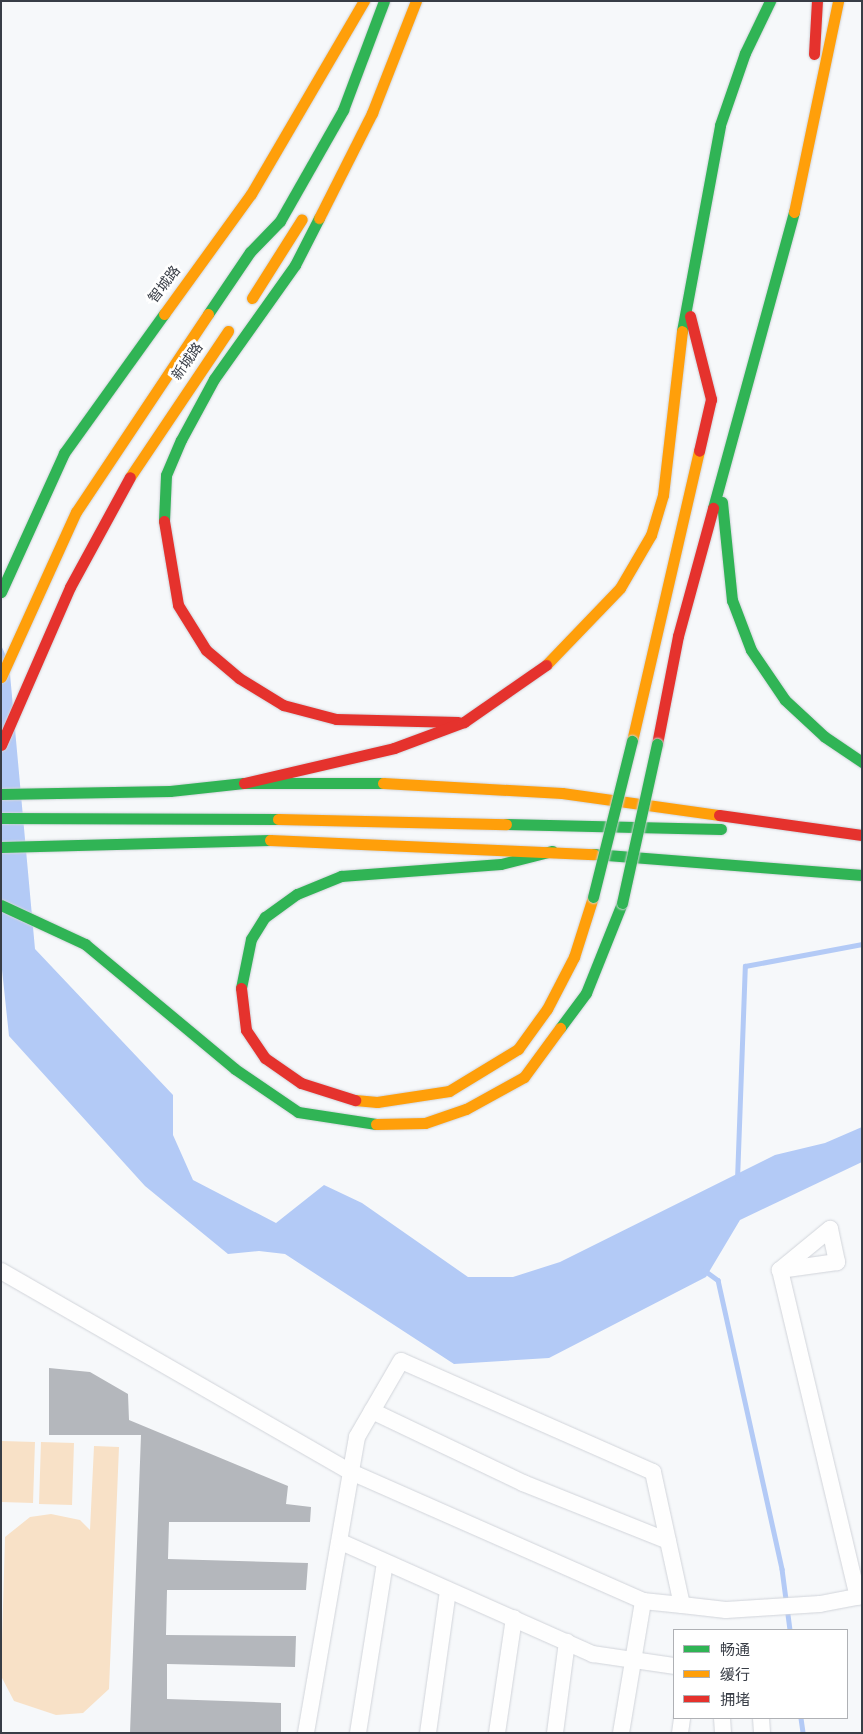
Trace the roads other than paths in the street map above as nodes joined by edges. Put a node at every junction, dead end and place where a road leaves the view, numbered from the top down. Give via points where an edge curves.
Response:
1 (364, 1) edge
2 (384, 1) edge
3 (408, 1) edge
4 (416, 1) edge
5 (770, 1) edge
6 (817, 1) edge
7 (838, 1) edge
8 (808, 162) junction
9 (327, 167) dead end
10 (307, 208) dead end
11 (686, 300) junction
12 (721, 476) junction
13 (1, 592) edge
14 (1, 677) edge
15 (464, 722) junction
16 (1, 745) edge
17 (862, 762) edge
18 (244, 783) junction
19 (1, 794) edge
20 (1, 818) edge
21 (862, 835) edge
22 (862, 840) edge
23 (1, 847) edge
24 (552, 851) junction
25 (862, 875) edge
26 (1, 905) edge
27 (780, 1270) dead end
28 (1, 1271) edge
29 (372, 1411) junction
30 (351, 1472) junction
31 (668, 1541) junction
32 (342, 1542) junction
33 (385, 1562) junction
34 (448, 1590) junction
35 (860, 1596) edge
36 (643, 1601) junction
37 (682, 1605) junction
38 (514, 1618) junction
39 (567, 1642) junction
40 (633, 1661) junction
41 (673, 1666) edge
42 (682, 1719) edge
43 (722, 1719) edge
44 (760, 1719) edge
45 (306, 1733) edge
46 (358, 1733) edge
47 (428, 1733) edge
48 (497, 1733) edge
49 (555, 1733) edge
50 (621, 1733) edge
51 (680, 1733) edge
52 (723, 1733) edge
53 (762, 1733) edge

1 - 13 main road, 智城路 via 251,194 64,453
2 - 14 main road, 新城路 via 343,110 280,221 245,260 76,512
3 - 9 main road
4 - 15 main road via 372,113 295,265 214,379 181,440 166,475 162,510 178,605 206,650 239,678 283,705 336,719
5 - 11 main road via 745,53 720,125
6 - 8 main road
7 - 8 main road
8 - 12 main road
10 - 16 main road, 新城路 via 240,314 174,404 112,506 70,587
11 - 15 main road via 663,495 651,535 620,588 568,643 536,675
11 - 24 main road, bridge via 711,399 593,897 574,957 547,1009 518,1049 449,1091 413,1100 341,1098 301,1082 265,1058 246,1030 239,996 251,939 265,917 297,894 341,876 501,864
12 - 17 main road via 732,600 751,650 785,700 825,737
12 - 26 main road, bridge via 678,636 622,903 586,992 524,1077 466,1109 425,1123 362,1124 298,1112 235,1069 68,934
15 - 18 main road via 394,748
18 - 19 main road via 170,791
18 - 21 main road via 407,783 562,793
20 - 22 main road via 751,830
23 - 24 main road via 261,840
24 - 25 main road
27 - 35 street
28 - 30 street
29 - 30 street via 357,1437
29 - 31 street via 523,1483
29 - 31 street via 401,1361 653,1472
30 - 32 street
30 - 36 street
31 - 37 street
32 - 33 street
32 - 45 street
33 - 34 street
33 - 46 street
34 - 38 street
34 - 47 street
35 - 37 street via 810,1604 750,1608
36 - 37 street
36 - 40 street
38 - 39 street
38 - 48 street
39 - 40 street via 593,1654
39 - 49 street
40 - 41 street
40 - 50 street
42 - 51 street
43 - 52 street
44 - 53 street

